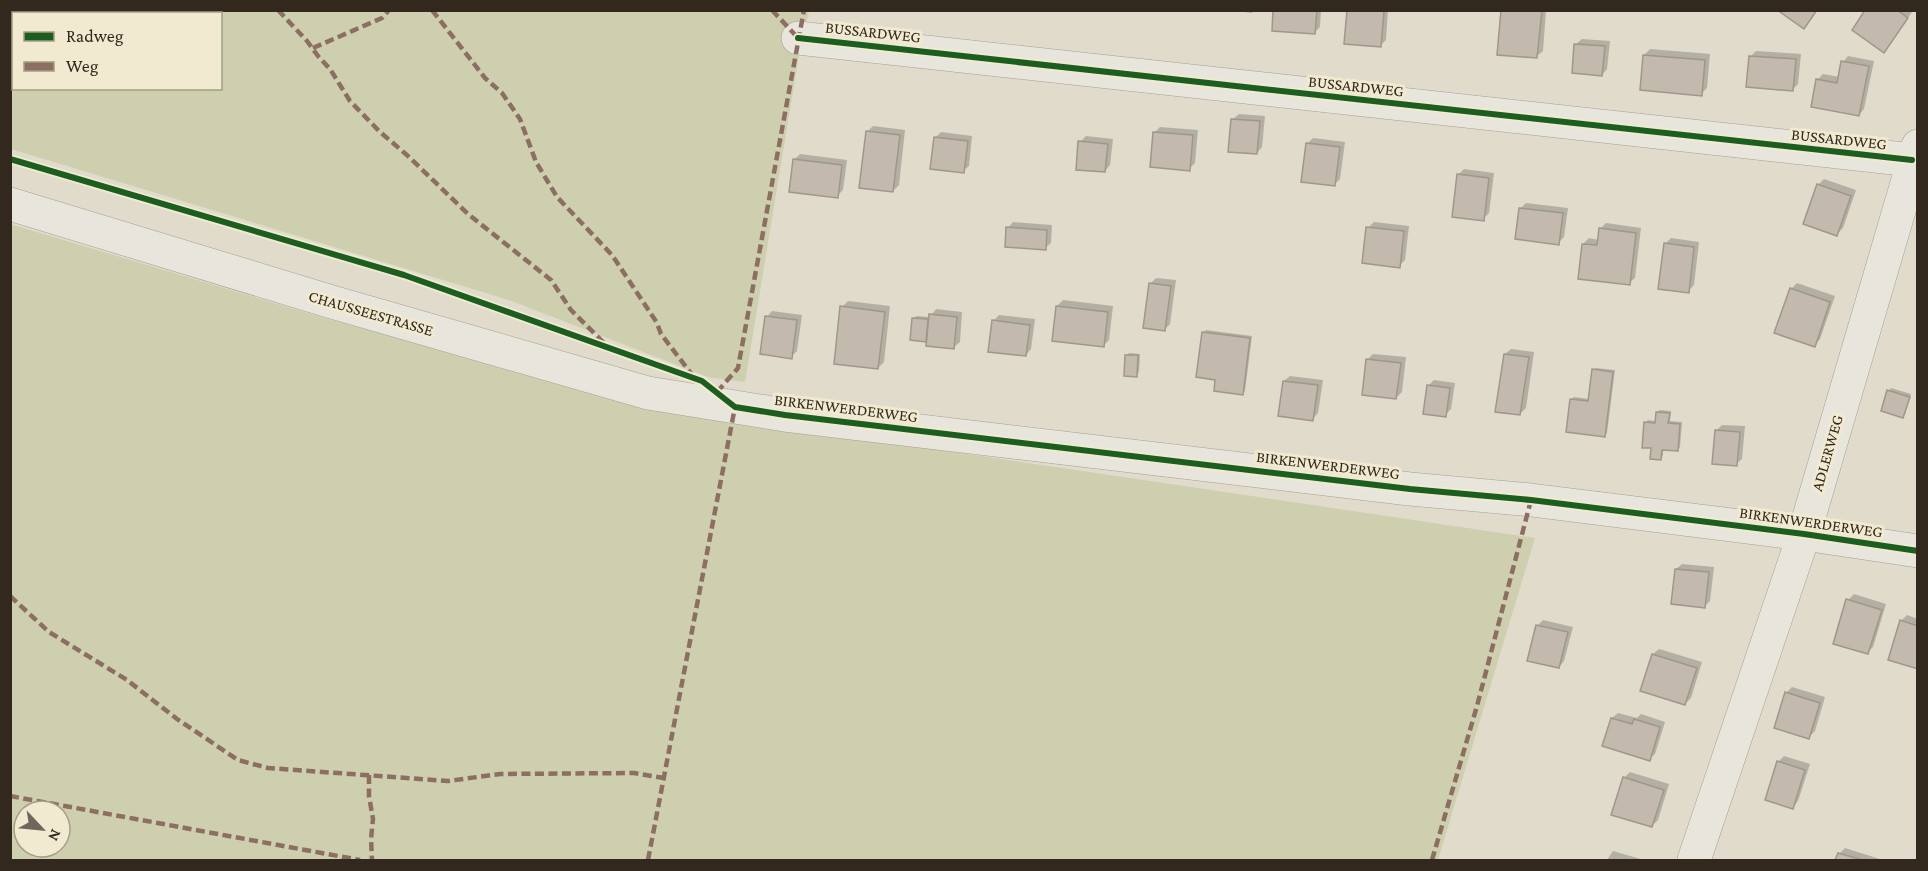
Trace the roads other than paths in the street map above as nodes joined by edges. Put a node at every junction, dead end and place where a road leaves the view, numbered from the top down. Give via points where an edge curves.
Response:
1 (798, 38) dead end
2 (1915, 153) edge
3 (10, 204) edge
4 (735, 407) joint
5 (1804, 534) junction
6 (1917, 551) edge
7 (1694, 861) edge

1 - 2 street, BUSSARDWEG
2 - 5 street, ADLERWEG
3 - 4 street, CHAUSSEESTRASSE via 636,390
4 - 5 street, BIRKENWERDERWEG
5 - 6 street, BIRKENWERDERWEG
5 - 7 street, ADLERWEG

